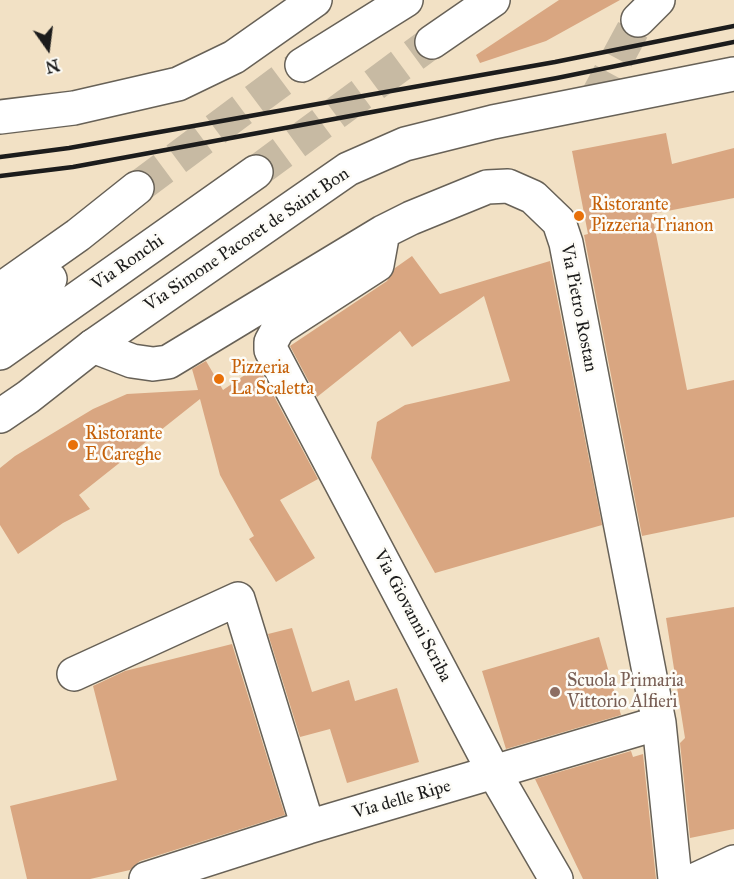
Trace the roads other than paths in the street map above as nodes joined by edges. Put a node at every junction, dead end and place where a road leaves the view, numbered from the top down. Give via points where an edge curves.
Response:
1 (315, 0) edge
2 (406, 0) edge
3 (493, 0) edge
4 (432, 42) tunnel mouth
5 (302, 65) tunnel mouth
6 (734, 74) edge
7 (0, 117) edge
8 (256, 172) tunnel mouth
9 (137, 188) tunnel mouth
10 (383, 232) junction
11 (78, 235) junction
12 (0, 290) edge
13 (0, 320) edge
14 (93, 346) junction
15 (0, 353) edge
16 (14, 396) edge
17 (0, 416) edge
18 (74, 674) dead end
19 (659, 723) junction
20 (495, 774) junction
21 (308, 827) junction
22 (734, 862) edge
23 (146, 879) edge
24 (556, 879) edge
25 (675, 879) edge
26 (697, 879) edge

1 - 7 street via 234,57 178,84 74,108
2 - 5 street
3 - 4 street
6 - 14 street, Via Simone Pacoret de Saint Bon via 405,144 348,169
8 - 15 street, Via Ronchi
9 - 11 street
10 - 14 street, Via Pietro Rostan via 168,362 132,361
10 - 19 street, Via Pietro Rostan via 487,187 508,186 533,197 559,222
10 - 20 street, Via Giovanni Scriba via 377,264 278,329 271,350
11 - 12 street
11 - 13 street via 51,278
14 - 16 street, Via Simone Pacoret de Saint Bon
16 - 17 street, Via Simone Pacoret de Saint Bon
18 - 21 street via 238,599
19 - 20 street, Via delle Ripe
19 - 25 street, Via Pietro Rostan
20 - 21 street, Via delle Ripe
20 - 24 street, Via Giovanni Scriba
21 - 23 street, Via delle Ripe
22 - 26 street

